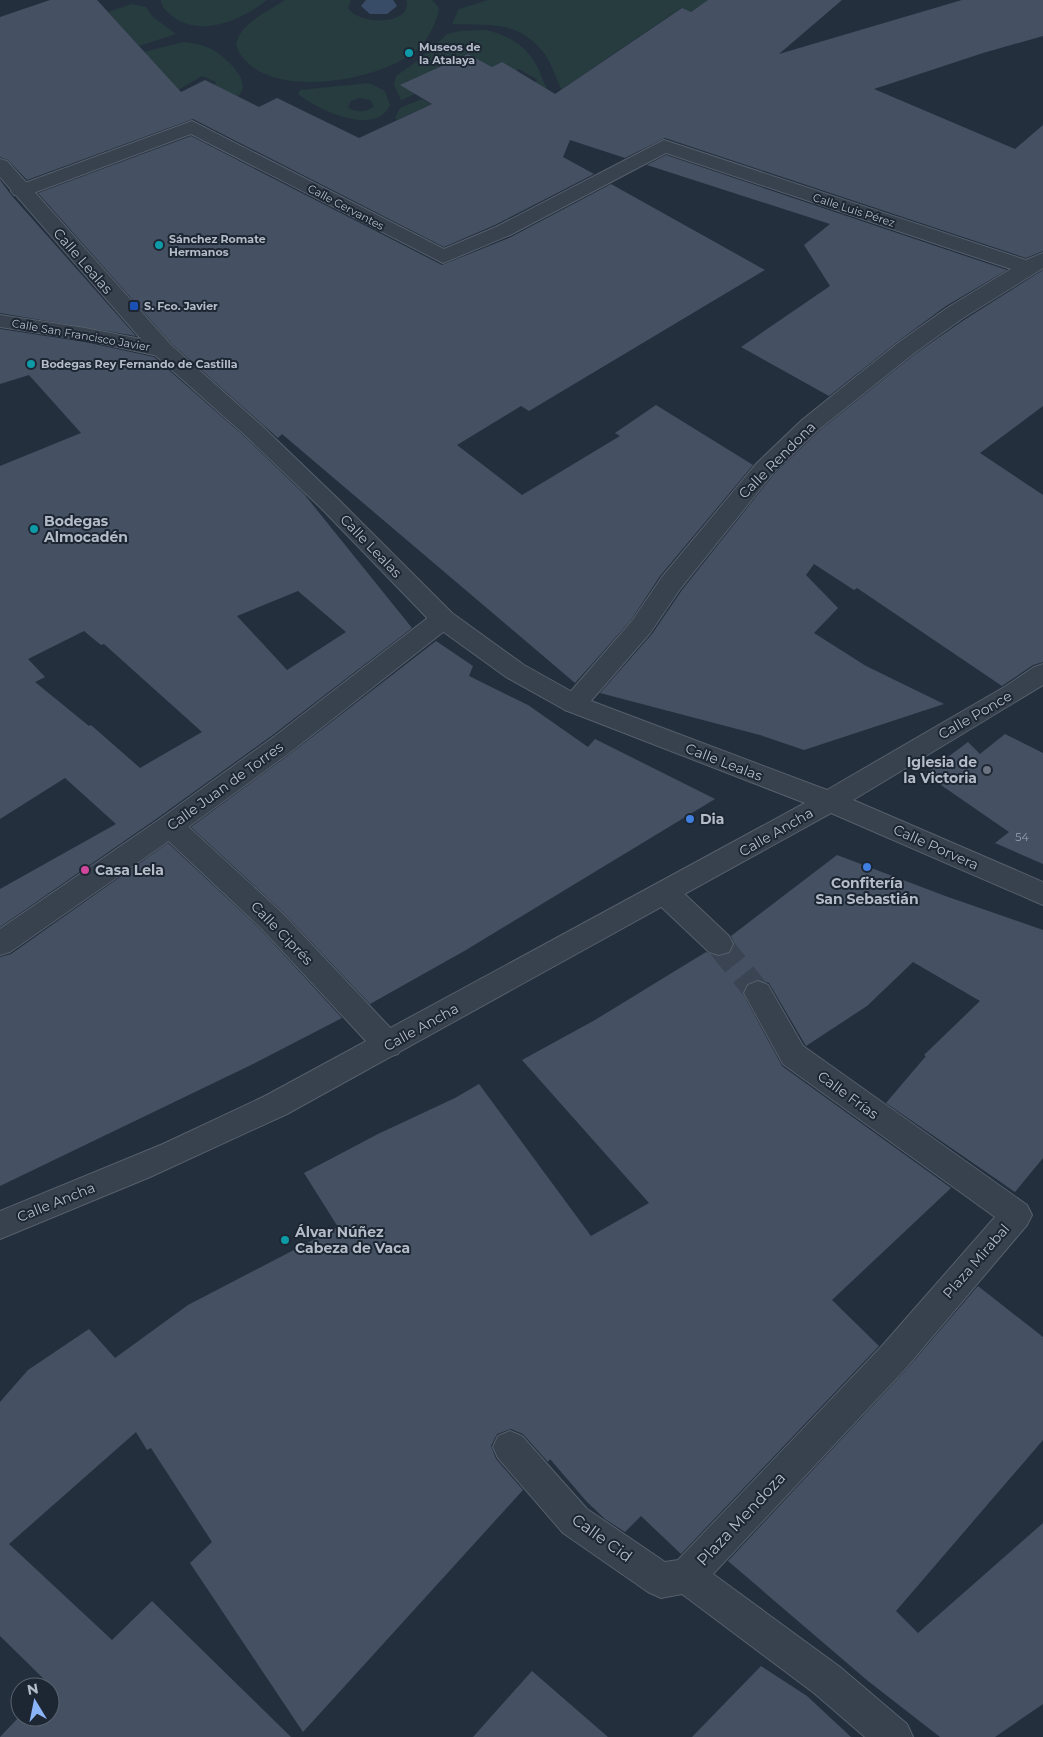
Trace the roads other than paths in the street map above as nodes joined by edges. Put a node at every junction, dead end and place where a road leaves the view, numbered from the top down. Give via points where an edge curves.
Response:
1 (664, 146) joint
2 (0, 165) edge
3 (21, 191) junction
4 (1036, 264) edge
5 (0, 321) edge
6 (163, 350) junction
7 (443, 619) junction
8 (1043, 673) edge
9 (574, 704) junction
10 (828, 802) junction
11 (170, 826) junction
12 (665, 893) junction
13 (1043, 894) edge
14 (0, 944) edge
15 (719, 944) tunnel mouth
16 (758, 993) tunnel mouth
17 (388, 1045) junction
18 (961, 1176) joint
19 (0, 1225) edge
20 (892, 1358) joint
21 (510, 1447) dead end
22 (687, 1576) junction
23 (894, 1737) edge

1 - 3 street, Calle Cervantes via 511,226 443,257 192,127
1 - 4 street, Calle Luis Pérez
2 - 3 street, Calle Lealas
3 - 6 street, Calle Lealas
4 - 9 street, Calle Rendona via 955,312 810,425 765,468 671,583 641,627
5 - 6 street, Calle San Francisco Javier
6 - 7 street, Calle Lealas via 309,483
7 - 9 street, Calle Lealas via 515,671
7 - 11 street, Calle Juan de Torres
8 - 10 street, Calle Ponce
9 - 10 street, Calle Lealas
10 - 12 street, Calle Ancha
10 - 13 street, Calle Porvera
11 - 14 street, Calle Juan de Torres
11 - 17 street, Calle Ciprés via 272,921
12 - 15 street
12 - 17 street, Calle Ancha
16 - 18 street, Calle Frías via 792,1055
17 - 19 street, Calle Ancha via 210,1138
18 - 20 street, Plaza Mirabal via 1016,1215
20 - 22 street, Plaza Mendoza
21 - 22 street, Calle Cid via 575,1521 662,1580
22 - 23 street, Plaza Mendoza via 827,1680

